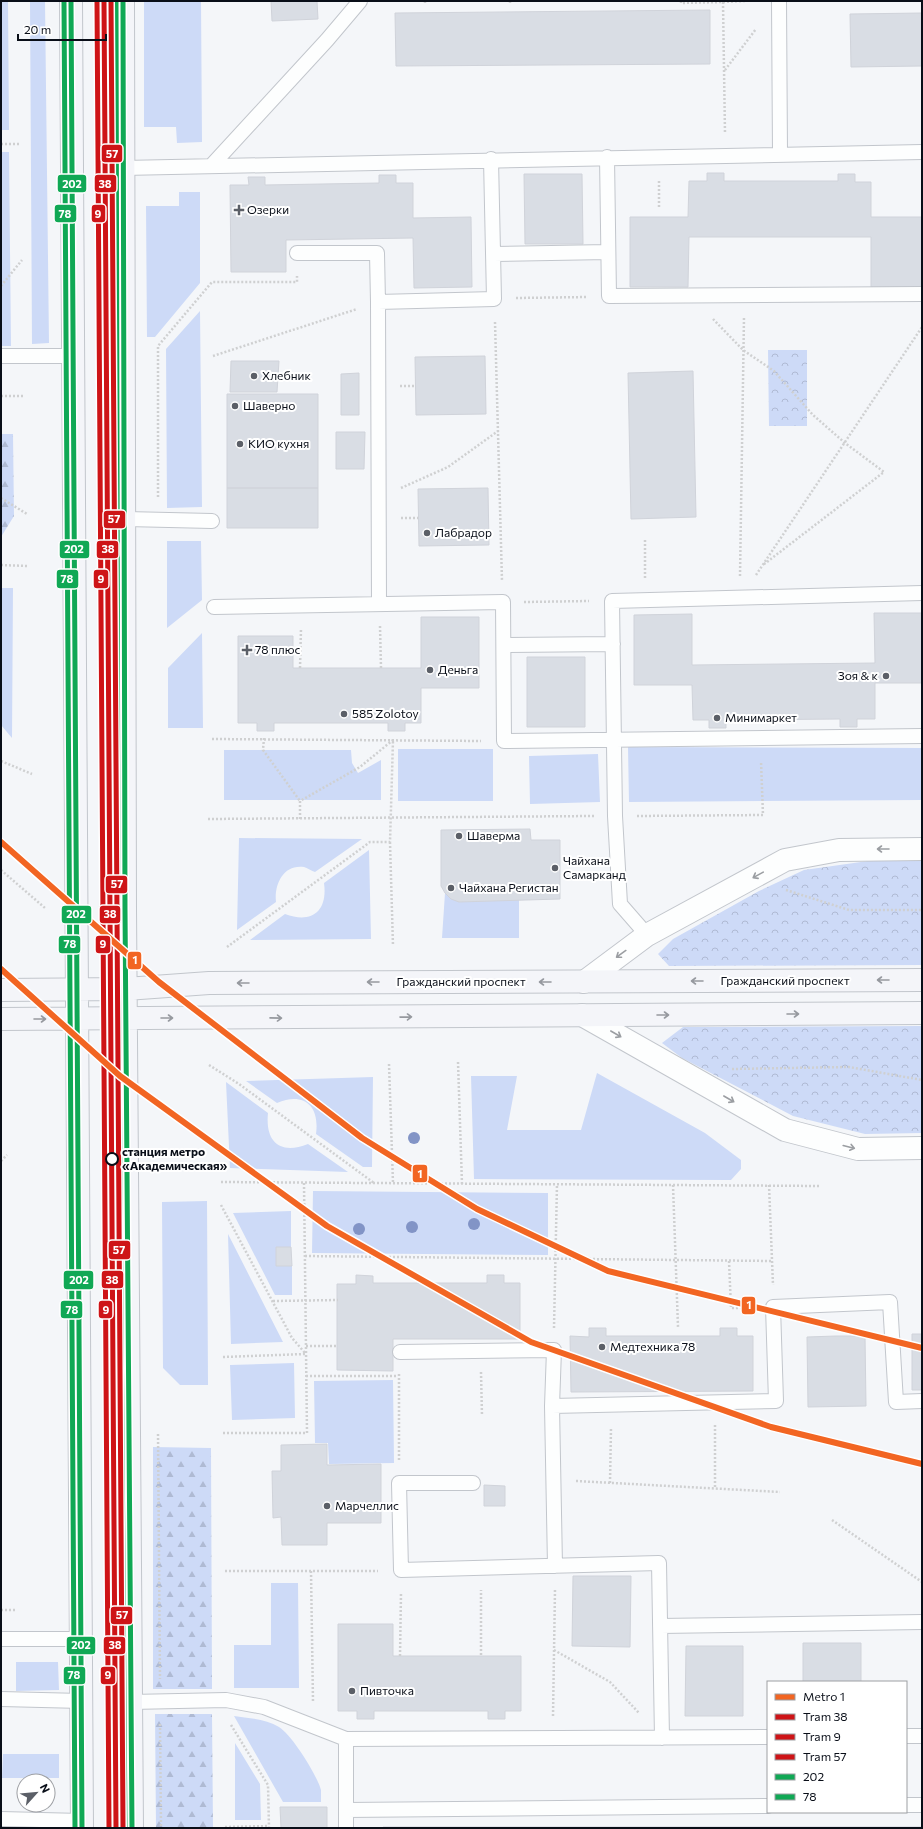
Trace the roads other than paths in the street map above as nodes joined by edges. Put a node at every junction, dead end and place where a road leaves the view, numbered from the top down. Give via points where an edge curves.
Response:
1 (71, 1) edge
2 (123, 1) edge
3 (360, 1) edge
4 (779, 1) edge
5 (922, 152) edge
6 (780, 154) junction
7 (607, 157) junction
8 (491, 159) junction
9 (212, 165) junction
10 (123, 168) junction
11 (608, 252) junction
12 (296, 253) road end
13 (494, 254) junction
14 (922, 294) edge
15 (378, 302) junction
16 (1, 356) edge
17 (72, 356) junction
18 (126, 519) junction
19 (212, 521) dead end
20 (922, 593) edge
21 (379, 604) junction
22 (214, 607) dead end
23 (504, 644) junction
24 (612, 644) junction
25 (922, 736) edge
26 (614, 740) junction
27 (922, 849) edge
28 (647, 935) junction
29 (922, 980) edge
30 (584, 982) junction
31 (126, 989) junction
32 (1, 990) edge
33 (77, 990) junction
34 (922, 1013) edge
35 (582, 1015) junction
36 (128, 1018) junction
37 (1, 1019) edge
38 (78, 1019) junction
39 (922, 1148) edge
40 (400, 1352) road end
41 (922, 1401) edge
42 (552, 1406) junction
43 (473, 1483) dead end
44 (555, 1566) junction
45 (922, 1622) edge
46 (660, 1626) junction
47 (1, 1639) edge
48 (81, 1639) junction
49 (1, 1699) edge
50 (82, 1701) junction
51 (131, 1702) junction
52 (907, 1736) edge
53 (922, 1736) edge
54 (767, 1737) edge
55 (662, 1738) junction
56 (346, 1739) junction
57 (907, 1805) edge
58 (922, 1805) edge
59 (767, 1806) edge
60 (346, 1810) junction
61 (1, 1819) edge
62 (82, 1824) edge
63 (132, 1828) edge
64 (346, 1828) edge

1 - 17 main road
2 - 10 main road
3 - 9 lane
4 - 6 lane
5 - 6 lane
6 - 7 lane
7 - 8 lane
7 - 11 lane
8 - 9 lane
8 - 13 lane
9 - 10 lane
10 - 18 main road
11 - 13 lane
11 - 14 lane via 609,296
12 - 15 lane via 377,253
13 - 15 lane via 494,299
15 - 21 lane
16 - 17 lane
17 - 33 main road
18 - 19 lane
18 - 31 main road
20 - 24 lane via 612,601
21 - 22 lane
21 - 23 lane via 503,602
23 - 24 lane
23 - 26 lane via 504,741
24 - 26 lane
25 - 26 lane
26 - 28 lane via 620,904
27 -> 28 street via 839,850 785,860
28 -> 30 street
29 -> 30 main road, Гражданский проспект
30 -> 31 main road, Гражданский проспект via 209,983
31 - 33 main road, Гражданский проспект
31 - 36 main road
32 - 33 main road, Гражданский проспект
33 - 38 main road
35 -> 34 main road
36 -> 35 main road via 287,1019
35 -> 39 street via 785,1130 858,1149
36 - 38 main road
36 - 51 main road
37 -> 38 main road
38 - 48 main road
40 - 42 lane via 554,1350
41 - 42 lane via 896,1402 890,1302 773,1307 776,1401
42 - 44 lane
43 - 44 lane via 399,1483 401,1570
44 - 46 lane via 659,1564
45 - 46 lane
46 - 55 lane
47 - 48 lane
48 - 50 main road
49 - 50 lane
50 - 62 main road
51 - 56 lane via 226,1700 264,1707
51 - 63 main road
52 - 53 lane
54 - 55 lane
55 - 56 lane
56 - 60 lane
57 - 58 lane
59 - 60 lane
60 - 64 lane
61 - 62 lane

